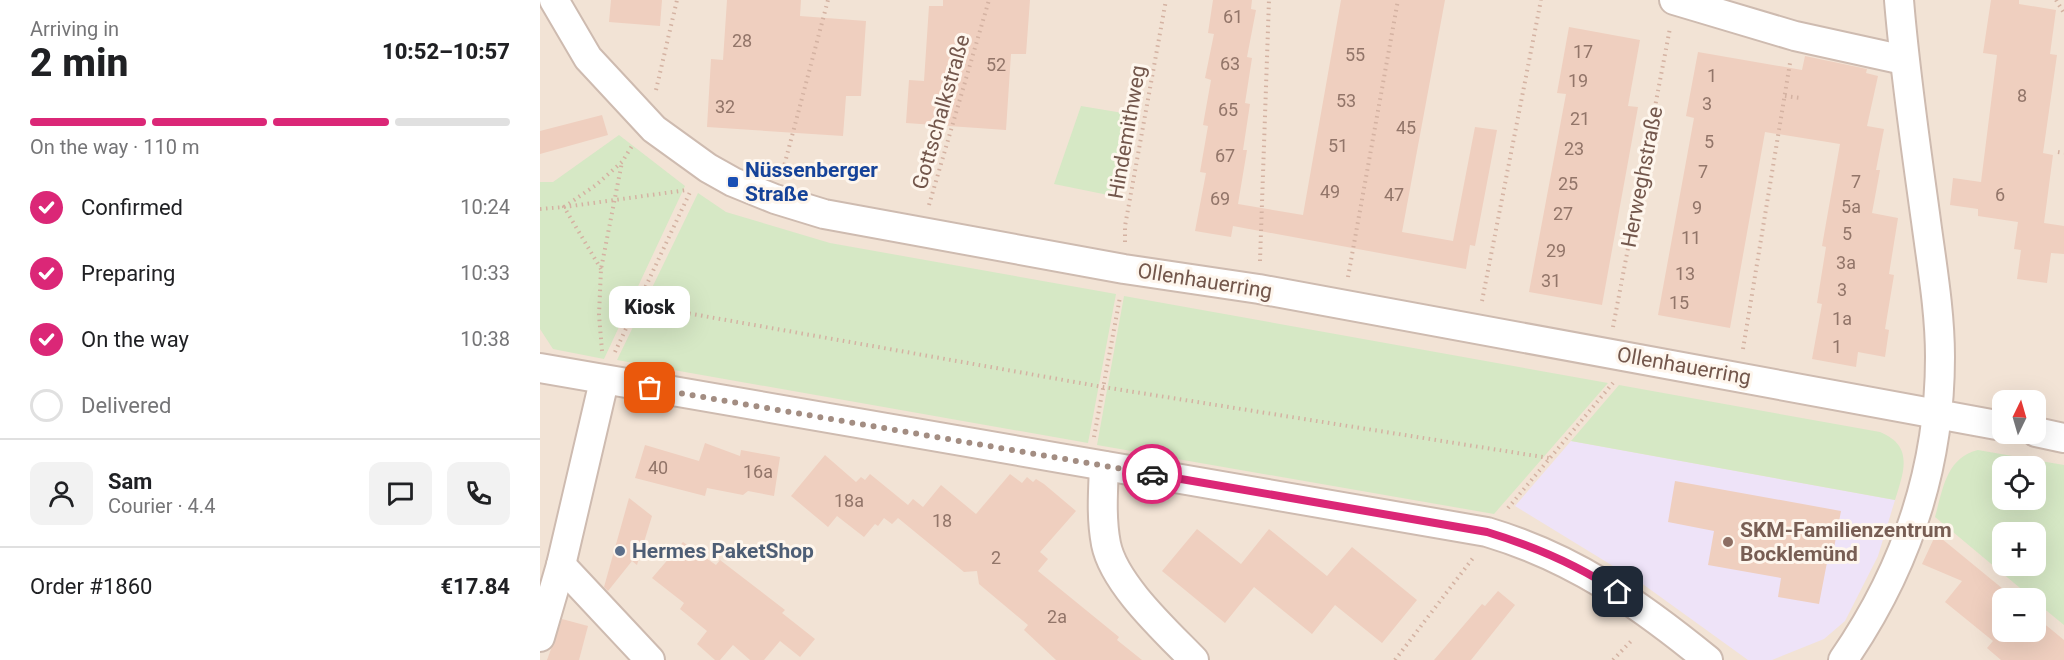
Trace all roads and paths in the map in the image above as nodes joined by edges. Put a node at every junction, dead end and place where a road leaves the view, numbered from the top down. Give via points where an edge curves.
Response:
1 (554, 0) edge
2 (677, 0) edge
3 (828, 0) edge
4 (989, 0) edge
5 (1166, 0) edge
6 (1269, 0) edge
7 (1398, 0) edge
8 (1541, 0) edge
9 (1675, 0) edge
10 (1899, 0) edge
11 (2056, 0) edge
12 (2064, 13) edge
13 (1795, 36) junction
14 (1904, 60) junction
15 (1785, 96) junction
16 (1801, 98) dead end
17 (649, 124) junction
18 (2058, 152) dead end
19 (2064, 153) edge
20 (622, 162) junction
21 (691, 189) dead end
22 (775, 199) junction
23 (616, 201) junction
24 (564, 207) junction
25 (540, 209) edge
26 (681, 211) dead end
27 (921, 232) junction
28 (1124, 269) junction
29 (601, 270) junction
30 (1259, 289) junction
31 (636, 304) junction
32 (1343, 304) junction
33 (1476, 328) junction
34 (621, 337) dead end
35 (1622, 355) junction
36 (540, 368) edge
37 (1738, 376) junction
38 (604, 381) junction
39 (1103, 387) junction
40 (1937, 413) junction
41 (1992, 424) edge
42 (2046, 434) edge
43 (2064, 438) edge
44 (1549, 458) junction
45 (1096, 465) junction
46 (1487, 532) junction
47 (1472, 561) dead end
48 (561, 565) junction
49 (540, 637) edge
50 (1635, 638) dead end
51 (650, 660) edge
52 (1194, 660) edge
53 (1395, 660) edge
54 (1613, 660) edge
55 (1708, 660) edge
56 (1843, 660) edge

1 - 17 street, Ollenhauerring via 588,58
2 - 17 path
3 - 22 path
4 - 27 path, Gottschalkstraße
5 - 28 path, Hindemithweg via 1125,226
6 - 30 path
7 - 32 path
8 - 33 path
9 - 13 street
9 - 35 path, Herweghstraße
10 - 14 street
11 - 12 path
13 - 14 street
13 - 15 path
14 - 40 street via 1933,272 1940,356
15 - 16 path
15 - 37 path
17 - 20 path
17 - 22 street, Ollenhauerring via 708,168
18 - 19 path
20 - 23 path
20 - 24 path
21 - 23 path
22 - 27 street, Ollenhauerring via 824,214
23 - 24 path
23 - 29 path
24 - 25 path
24 - 29 path
26 - 31 path
27 - 28 street, Ollenhauerring
28 - 30 street, Ollenhauerring
28 - 39 path, Hindemithweg
29 - 38 path via 599,315
30 - 32 street, Ollenhauerring
31 - 34 path
31 - 39 path
32 - 33 street, Ollenhauerring
33 - 35 street, Ollenhauerring
35 - 37 street, Ollenhauerring
35 - 44 path
36 - 38 street
37 - 40 street, Ollenhauerring
38 - 45 street
38 - 48 street
39 - 44 path
39 - 45 path, Hindemithweg
40 - 41 street, Ollenhauerring
40 - 56 street via 1923,494 1911,535 1871,620
42 - 43 street
44 - 46 path
45 - 46 street
45 - 52 street via 1106,546 1126,587
46 - 55 street via 1525,544 1599,579
47 - 53 path
48 - 49 street
48 - 51 street
50 - 54 path

